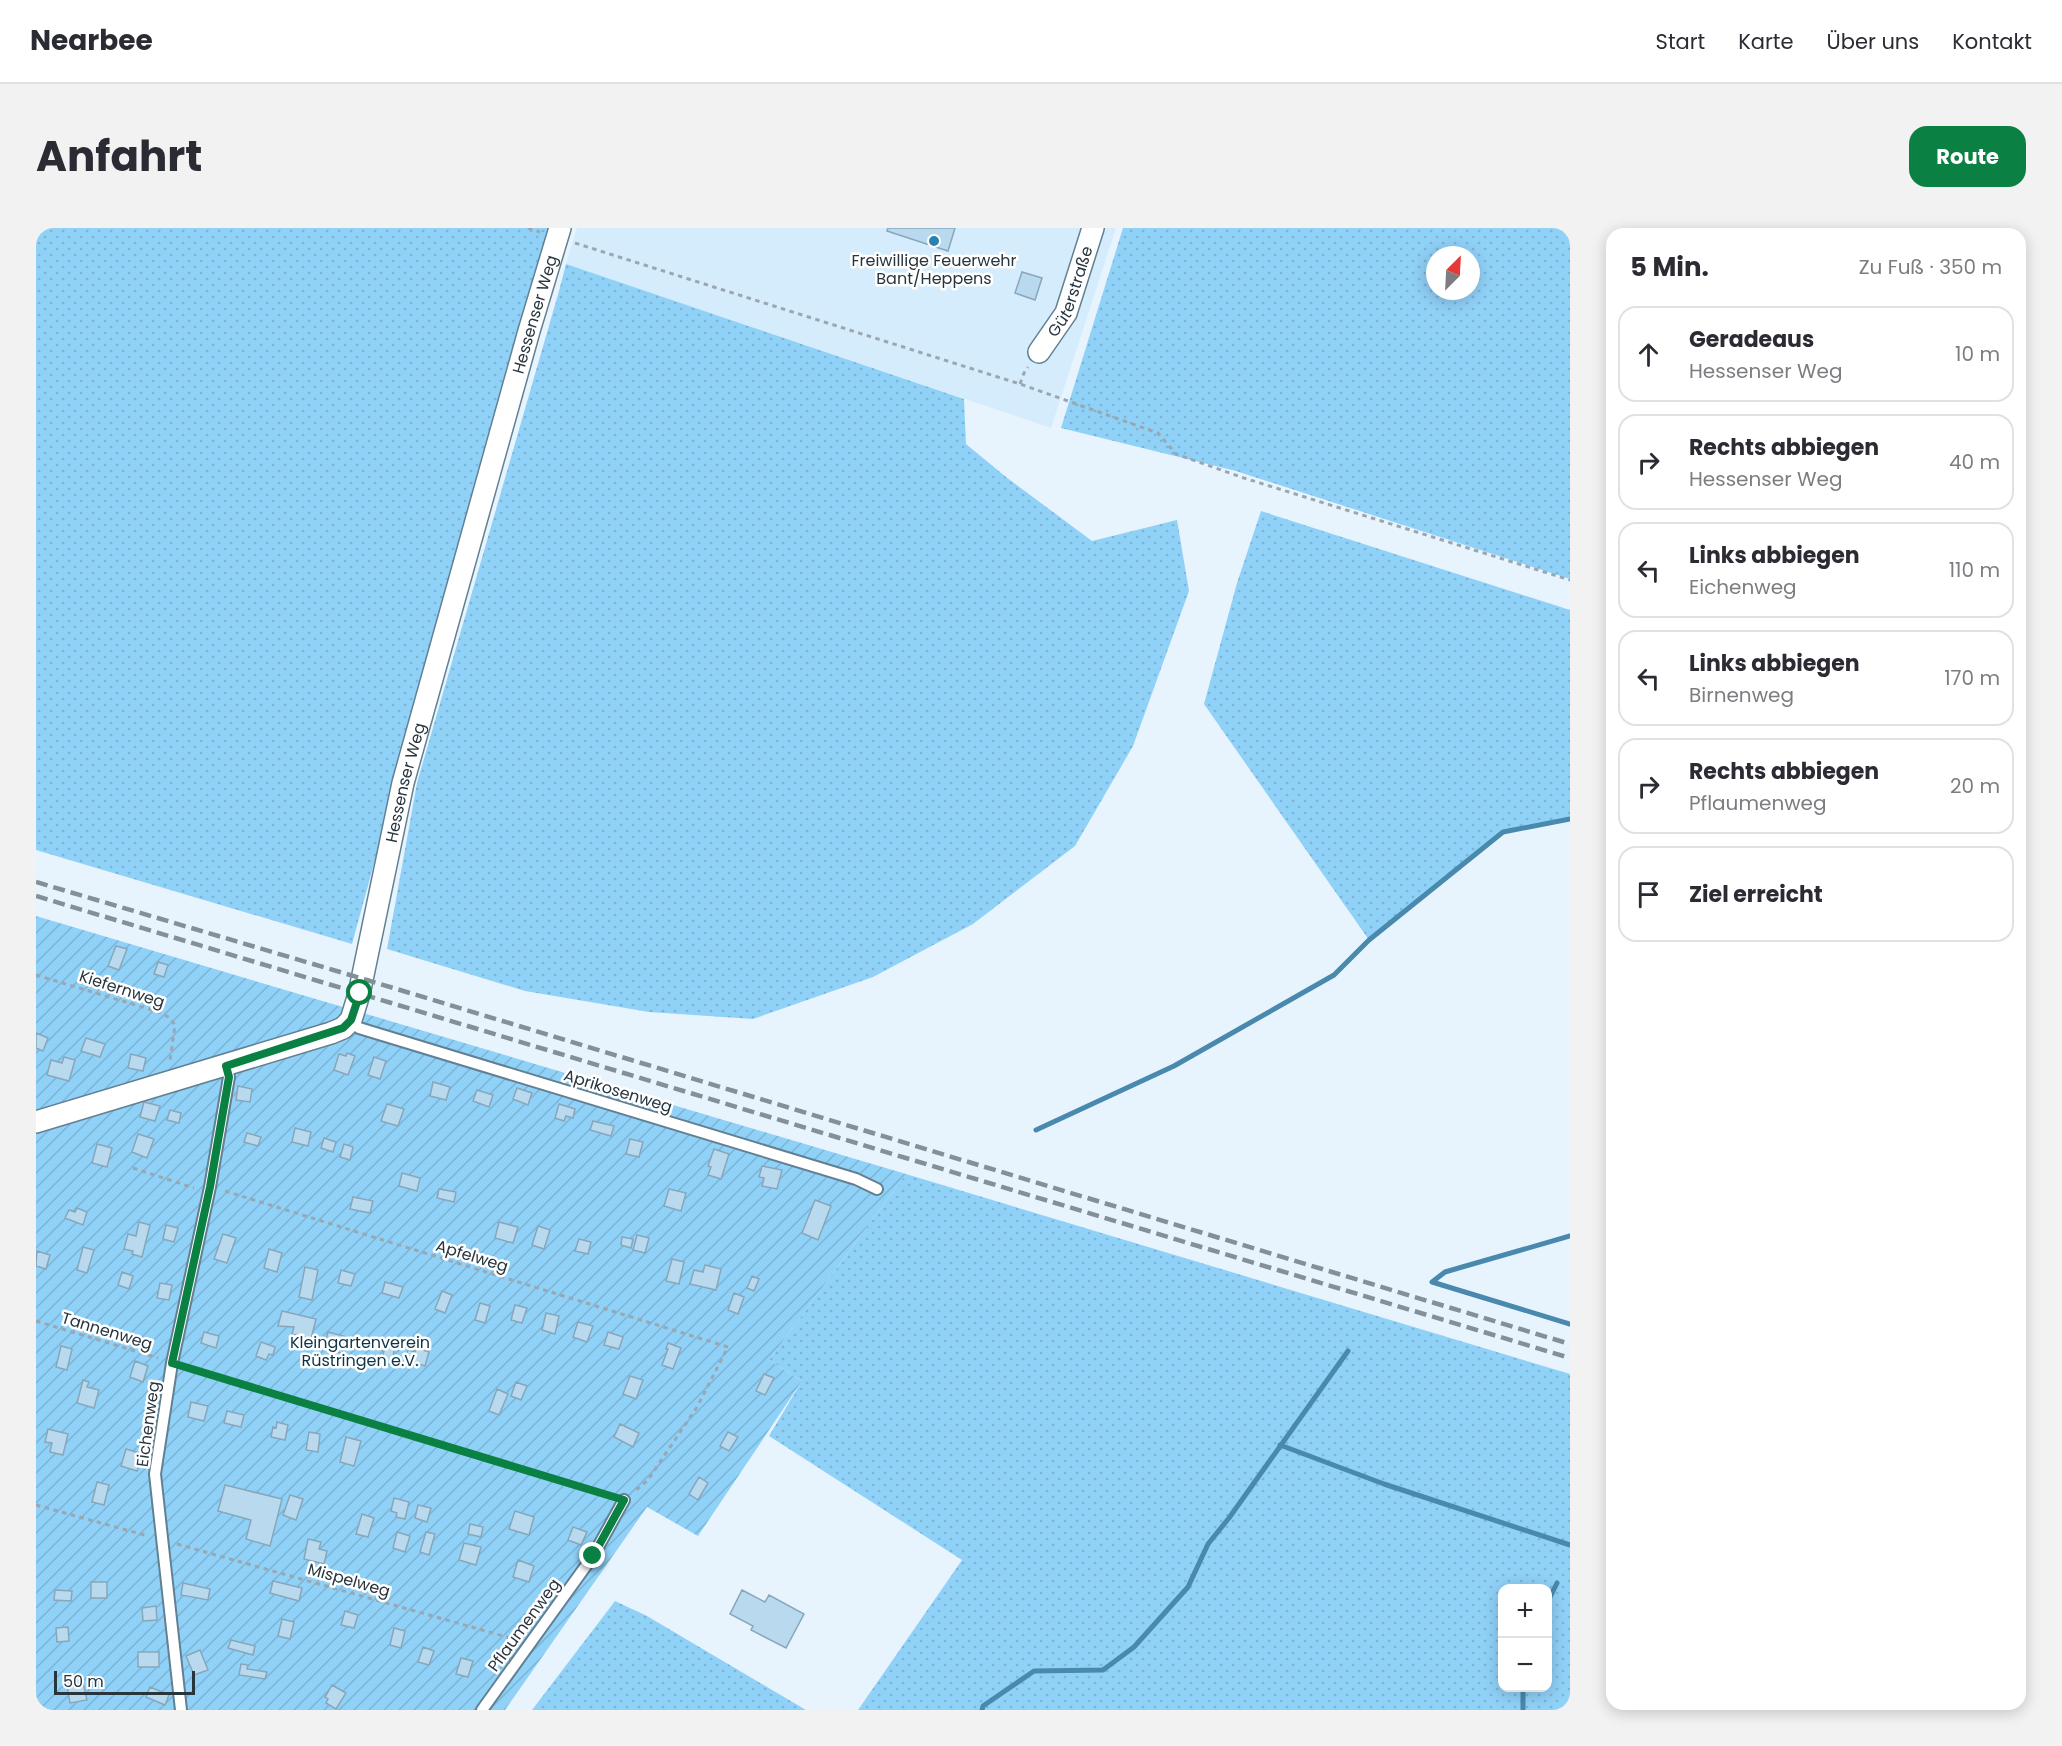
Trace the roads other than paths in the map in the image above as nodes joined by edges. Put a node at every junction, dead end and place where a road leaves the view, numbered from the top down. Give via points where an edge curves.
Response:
1 (1093, 228) edge
2 (558, 233) edge
3 (1039, 352) dead end
4 (351, 1020) junction
5 (226, 1066) junction
6 (36, 1122) edge
7 (878, 1189) dead end
8 (624, 1500) road end
9 (181, 1710) edge
10 (482, 1710) edge

1 - 3 street, Güterstraße via 1066,313
2 - 4 street, Hessenser Weg via 403,783
4 - 5 street via 331,1033
4 - 7 lane, Aprikosenweg via 359,1028 856,1179
5 - 6 street
5 - 9 lane, Eichenweg via 229,1077 172,1363 155,1473
8 - 10 lane, Pflaumenweg via 593,1556

